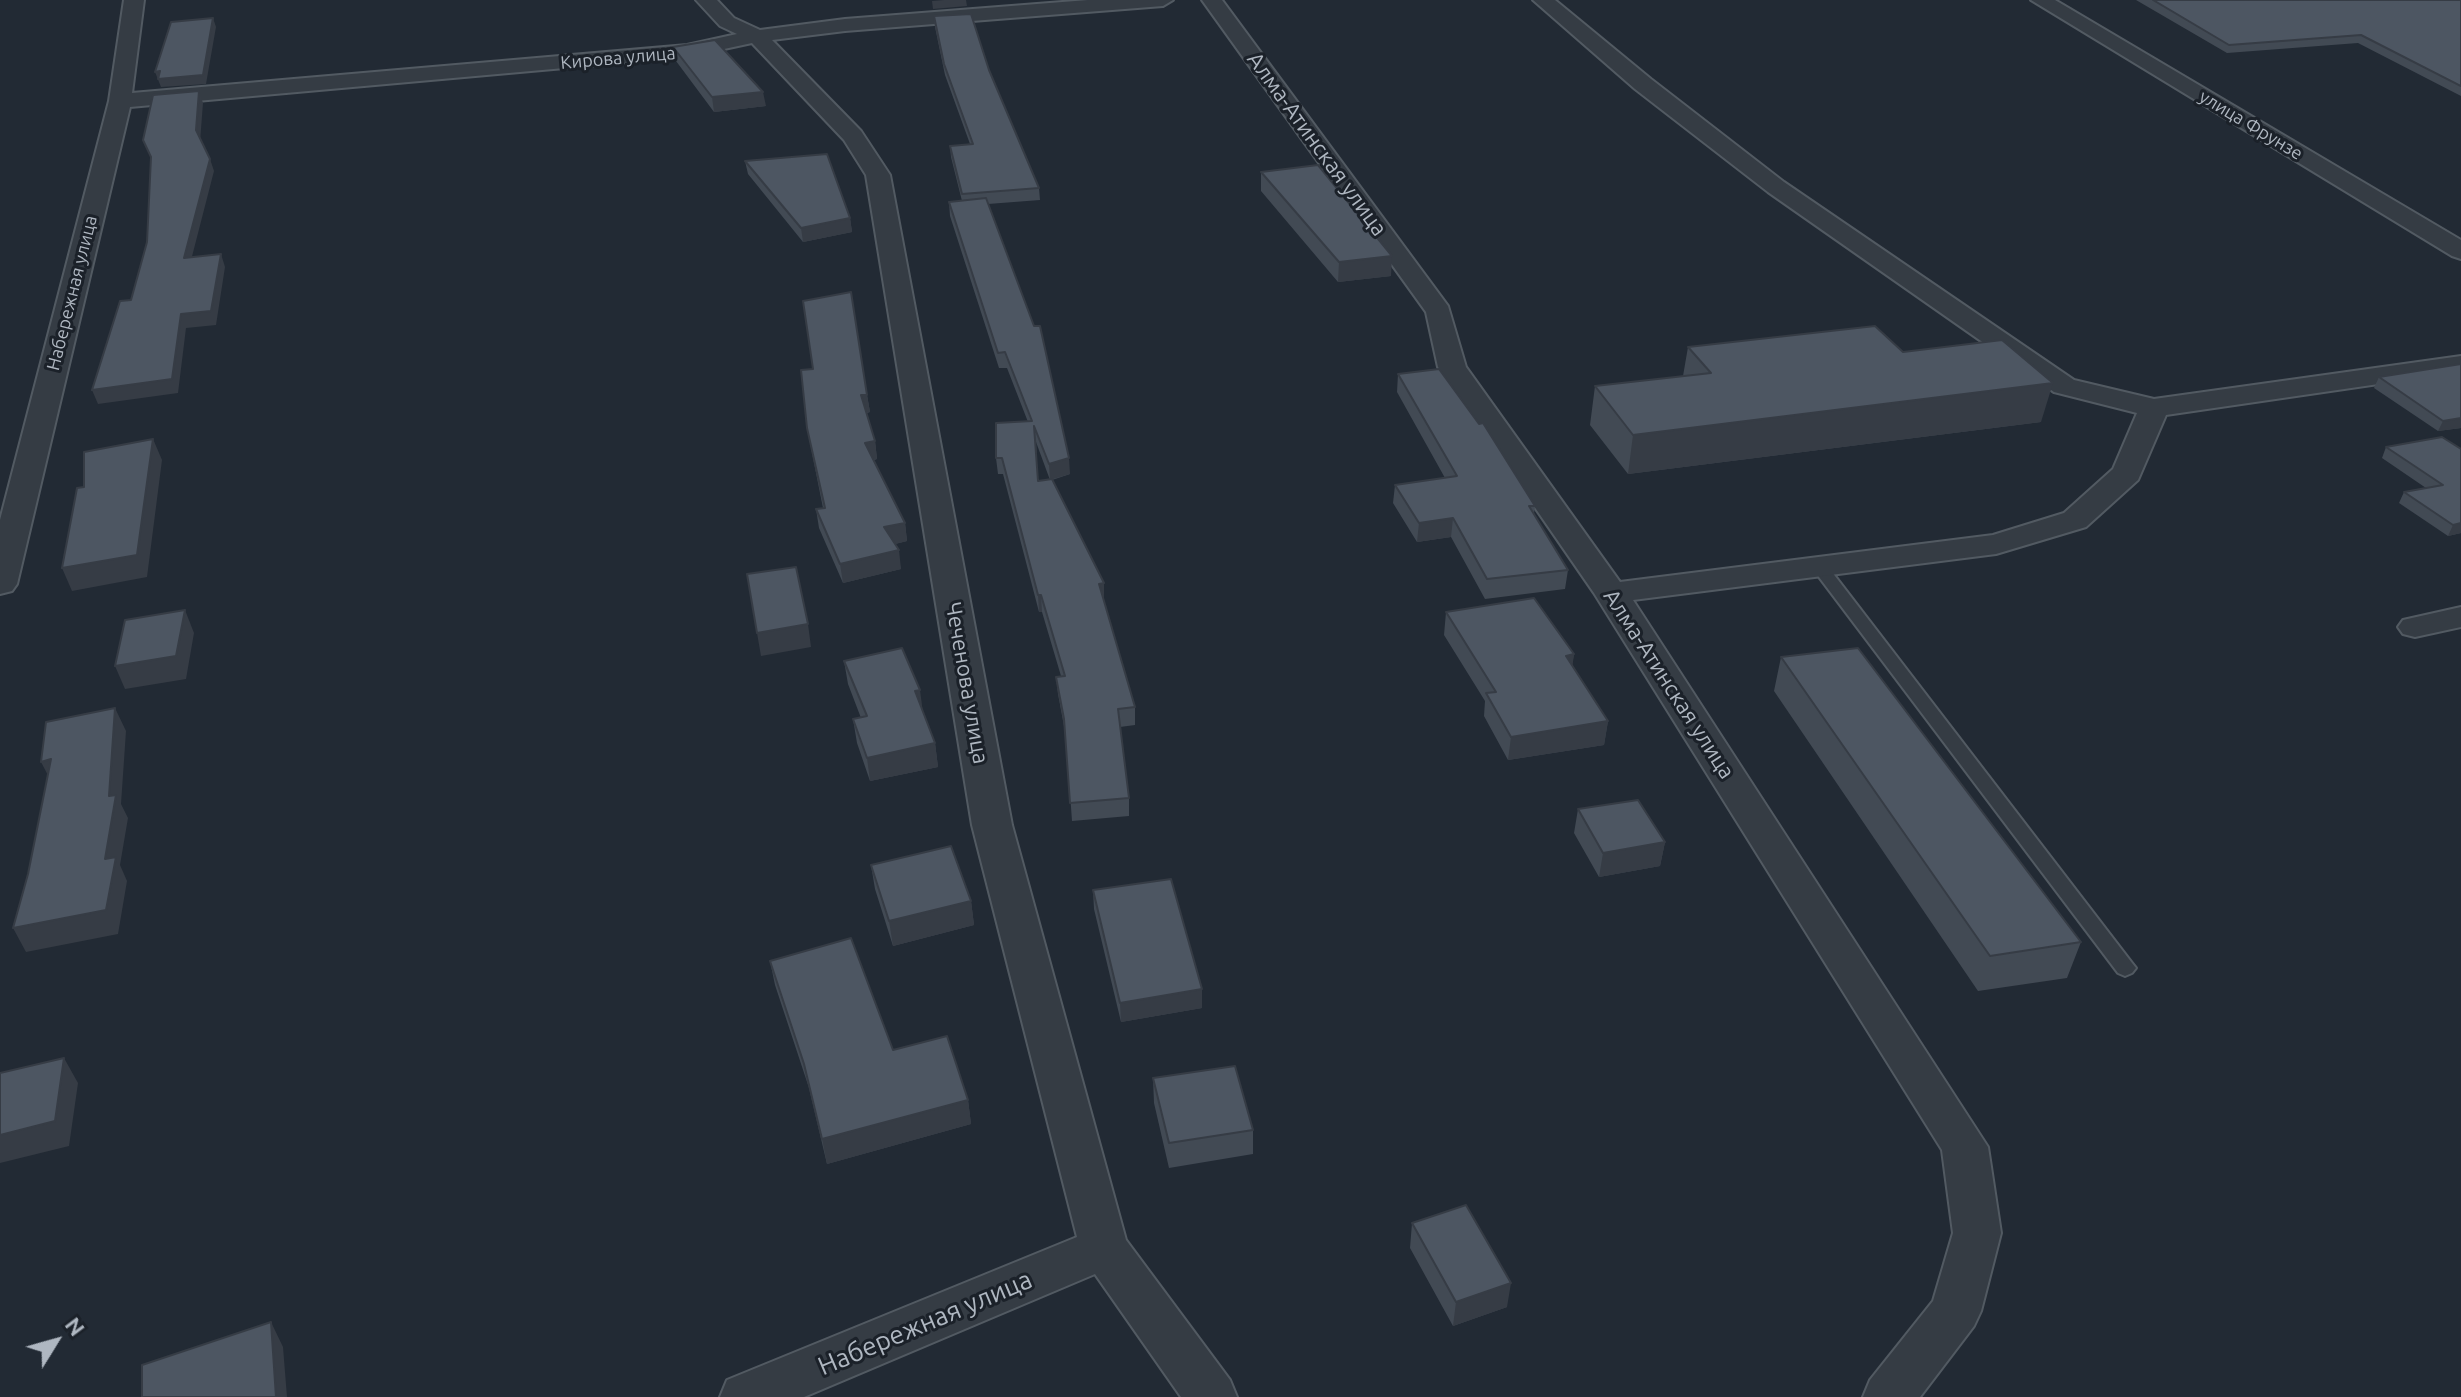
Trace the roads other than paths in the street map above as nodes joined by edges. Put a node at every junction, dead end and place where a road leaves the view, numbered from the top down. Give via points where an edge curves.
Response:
1 (134, 0) edge
2 (706, 0) edge
3 (1163, 0) edge
4 (1212, 0) edge
5 (1543, 0) edge
6 (2041, 0) edge
7 (757, 36) junction
8 (120, 101) junction
9 (2461, 251) edge
10 (2461, 364) edge
11 (2154, 408) junction
12 (1819, 566) junction
13 (0, 584) edge
14 (1611, 593) junction
15 (2461, 617) edge
16 (2415, 627) dead end
17 (2125, 968) dead end
18 (1104, 1248) junction
19 (746, 1397) edge
20 (1211, 1397) edge
21 (1889, 1397) edge

1 - 8 street, Набережная улица
2 - 7 street, Чеченова улица via 727,22
3 - 7 street, Кирова улица
4 - 14 street, Алма-Атинская улица via 1439,312 1452,367
5 - 11 street via 1776,187 2064,386
6 - 9 street, улица Фрунзе
7 - 8 street, Кирова улица via 687,51
7 - 18 street, Чеченова улица via 853,136 878,175 992,825
8 - 13 street, Набережная улица
10 - 11 street
11 - 12 street via 2127,473 2075,520 1996,544
12 - 14 street
12 - 17 lane
14 - 21 street, Алма-Атинская улица via 1965,1147 1977,1233 1956,1311
15 - 16 street
18 - 19 street, Набережная улица
18 - 20 street, Чеченова улица

